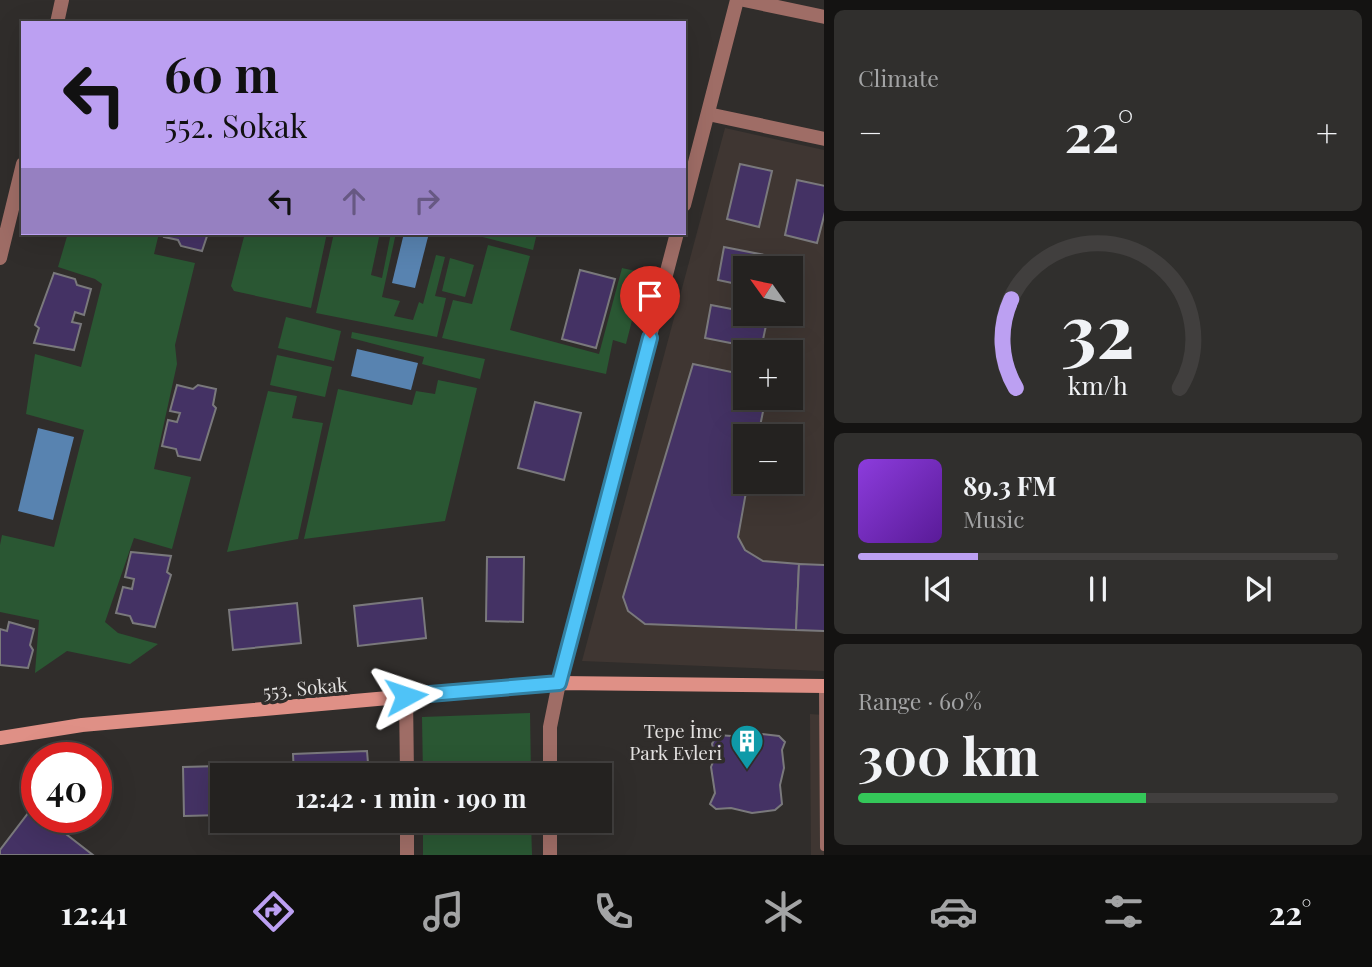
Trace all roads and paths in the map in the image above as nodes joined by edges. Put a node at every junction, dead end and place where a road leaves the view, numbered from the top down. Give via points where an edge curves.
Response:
1 (62, 0) edge
2 (737, 0) edge
3 (744, 0) edge
4 (824, 18) edge
5 (57, 21) edge
6 (708, 114) junction
7 (824, 139) edge
8 (21, 172) edge
9 (686, 197) edge
10 (676, 235) edge
11 (0, 258) edge
12 (559, 683) junction
13 (824, 686) edge
14 (406, 696) junction
15 (0, 738) edge
16 (407, 763) edge
17 (550, 763) edge
18 (407, 833) edge
19 (550, 833) edge
20 (824, 848) edge
21 (407, 855) edge
22 (550, 855) edge

1 - 5 street
2 - 6 street
3 - 4 street
6 - 7 street
6 - 9 street
8 - 11 street
10 - 12 street
12 - 13 street, 553. Sokak
12 - 14 street, 553. Sokak
12 - 17 street via 550,727
13 - 20 lane
14 - 15 street, 553. Sokak via 82,725
14 - 16 street
18 - 21 street
19 - 22 street

